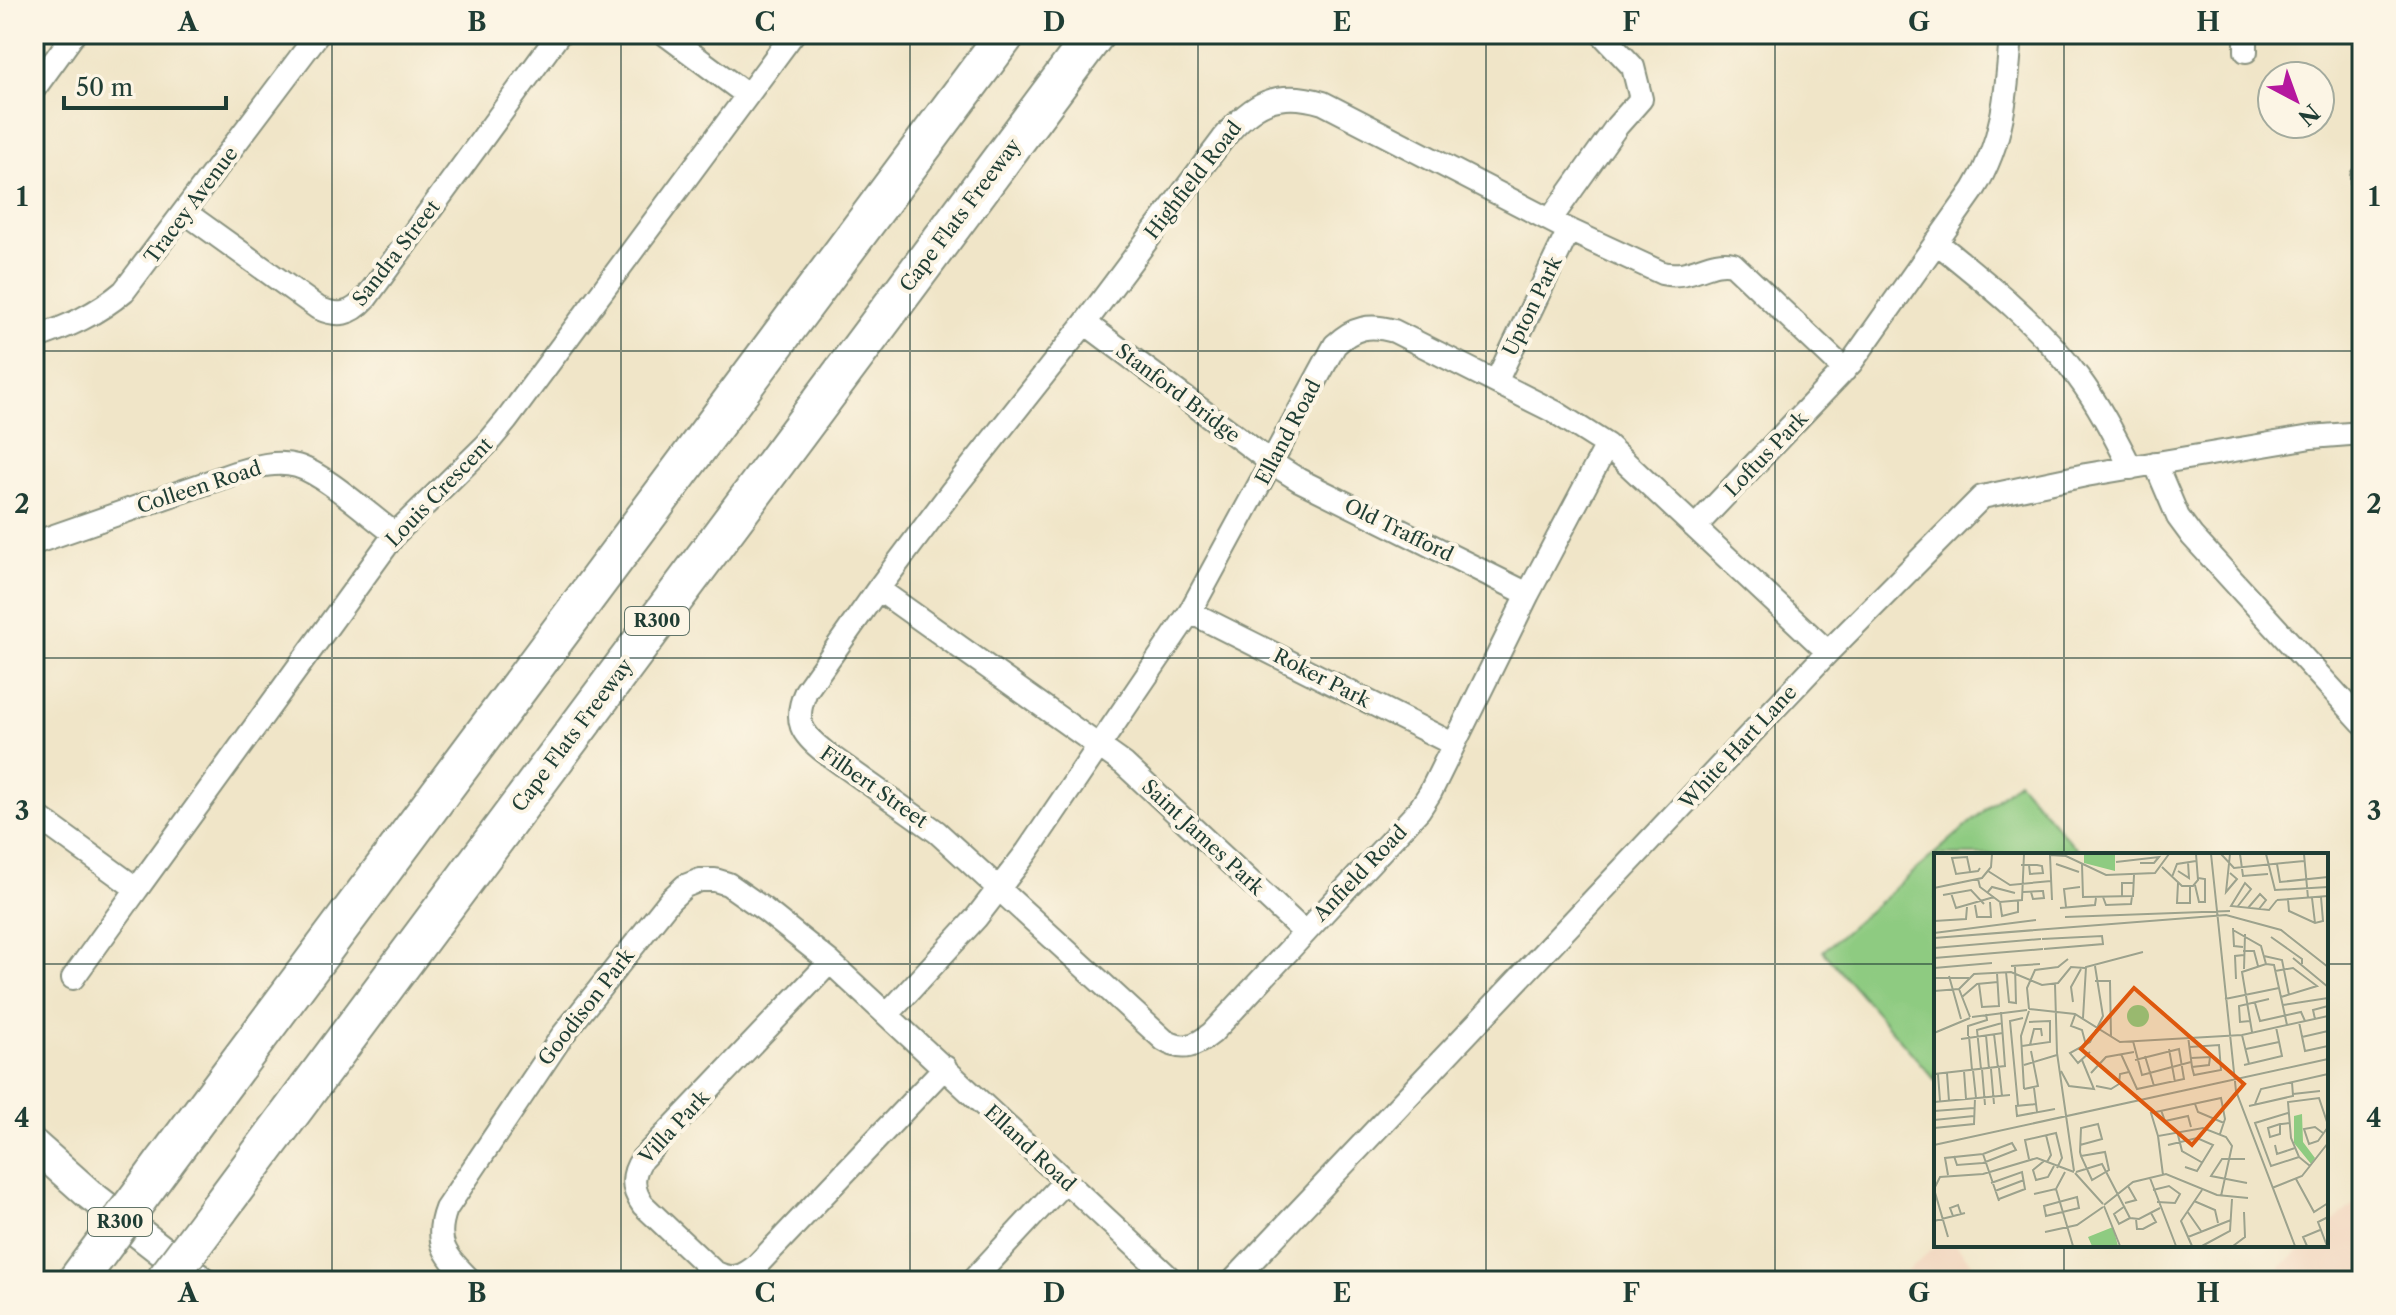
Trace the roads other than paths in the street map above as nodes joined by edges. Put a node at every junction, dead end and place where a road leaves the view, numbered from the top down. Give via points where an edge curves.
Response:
1 (74, 34) edge
2 (318, 34) edge
3 (559, 34) edge
4 (665, 34) edge
5 (793, 34) edge
6 (1006, 34) edge
7 (1095, 34) edge
8 (1602, 34) edge
9 (2011, 34) edge
10 (34, 89) edge
11 (747, 95) junction
12 (2362, 177) edge
13 (186, 213) junction
14 (2362, 219) edge
15 (1559, 225) junction
16 (1936, 242) junction
17 (1085, 323) junction
18 (34, 338) edge
19 (1840, 376) junction
20 (1496, 382) junction
21 (2362, 433) edge
22 (1607, 445) junction
23 (1272, 463) junction
24 (2155, 463) junction
25 (2131, 468) junction
26 (951, 492) joint
27 (1696, 526) junction
28 (395, 534) junction
29 (34, 543) edge
30 (878, 589) junction
31 (1528, 594) junction
32 (1190, 612) junction
33 (1828, 652) junction
34 (2362, 722) edge
35 (1099, 744) junction
36 (1453, 744) junction
37 (34, 814) edge
38 (998, 888) junction
39 (137, 889) junction
40 (1304, 932) junction
41 (830, 962) junction
42 (73, 978) dead end
43 (887, 1015) junction
44 (945, 1067) junction
45 (34, 1145) edge
46 (34, 1165) edge
47 (1065, 1181) junction
48 (89, 1194) junction
49 (77, 1281) edge
50 (165, 1281) edge
51 (201, 1281) edge
52 (471, 1281) edge
53 (972, 1281) edge
54 (1173, 1281) edge
55 (1233, 1281) edge

1 - 10 street
2 - 13 street, Tracey Avenue
3 - 13 street, Sandra Street via 366,298 346,314 318,308
4 - 11 street
5 - 11 street, Louis Crescent
6 - 49 highway, R300, bridge
7 - 50 highway, Cape Flats Freeway / R300, bridge
8 - 15 street, Upton Park via 1633,67 1641,99 1617,126
9 - 16 street, Loftus Park via 1996,146 1974,189
11 - 28 street, Louis Crescent via 506,421
12 - 14 street
13 - 18 street, Tracey Avenue via 105,307
15 - 17 street, Highfield Road via 1323,103 1303,97 1272,100 1240,118
15 - 19 street, Highfield Road via 1662,273 1675,276 1724,261 1740,269
15 - 20 street, Upton Park
16 - 19 street, Loftus Park
16 - 25 street via 2015,309 2067,363
17 - 23 street, Stanford Bridge
17 - 26 street, Highfield Road
19 - 27 street, Loftus Park
20 - 22 street, Elland Road
20 - 23 street, Elland Road via 1394,331 1362,327 1335,345
21 - 24 street, White Hart Lane
22 - 27 street, Elland Road
22 - 31 street, Anfield Road
23 - 31 street, Old Trafford
23 - 32 street, Elland Road
24 - 25 street, White Hart Lane
24 - 34 street via 2192,536
25 - 33 street, White Hart Lane via 1982,497
26 - 30 street, Filbert Street
27 - 33 street, Elland Road
28 - 29 street, Colleen Road via 323,480 297,466 269,464
28 - 39 street, Louis Crescent
30 - 35 street
30 - 38 street, Filbert Street via 806,691 801,704 803,731 937,832
31 - 36 street, Anfield Road
32 - 35 street, Elland Road
32 - 36 street, Roker Park
33 - 55 street, White Hart Lane
35 - 38 street, Elland Road
35 - 40 street, Saint James Park
36 - 40 street, Anfield Road via 1419,810
37 - 39 street
38 - 40 street, Anfield Road via 1176,1047 1200,1043 1212,1033
38 - 43 street, Elland Road
39 - 42 street, Louis Crescent
41 - 43 street, Elland Road
41 - 44 street, Villa Park via 634,1171 643,1205 713,1271 733,1278 757,1265
41 - 52 street, Goodison Park via 728,884 700,880 685,886 562,1036 446,1209 440,1240
43 - 44 street, Elland Road
44 - 47 street, Elland Road
45 - 48 main road
46 - 48 main road
47 - 53 street
47 - 54 street, Elland Road
48 - 51 main road

